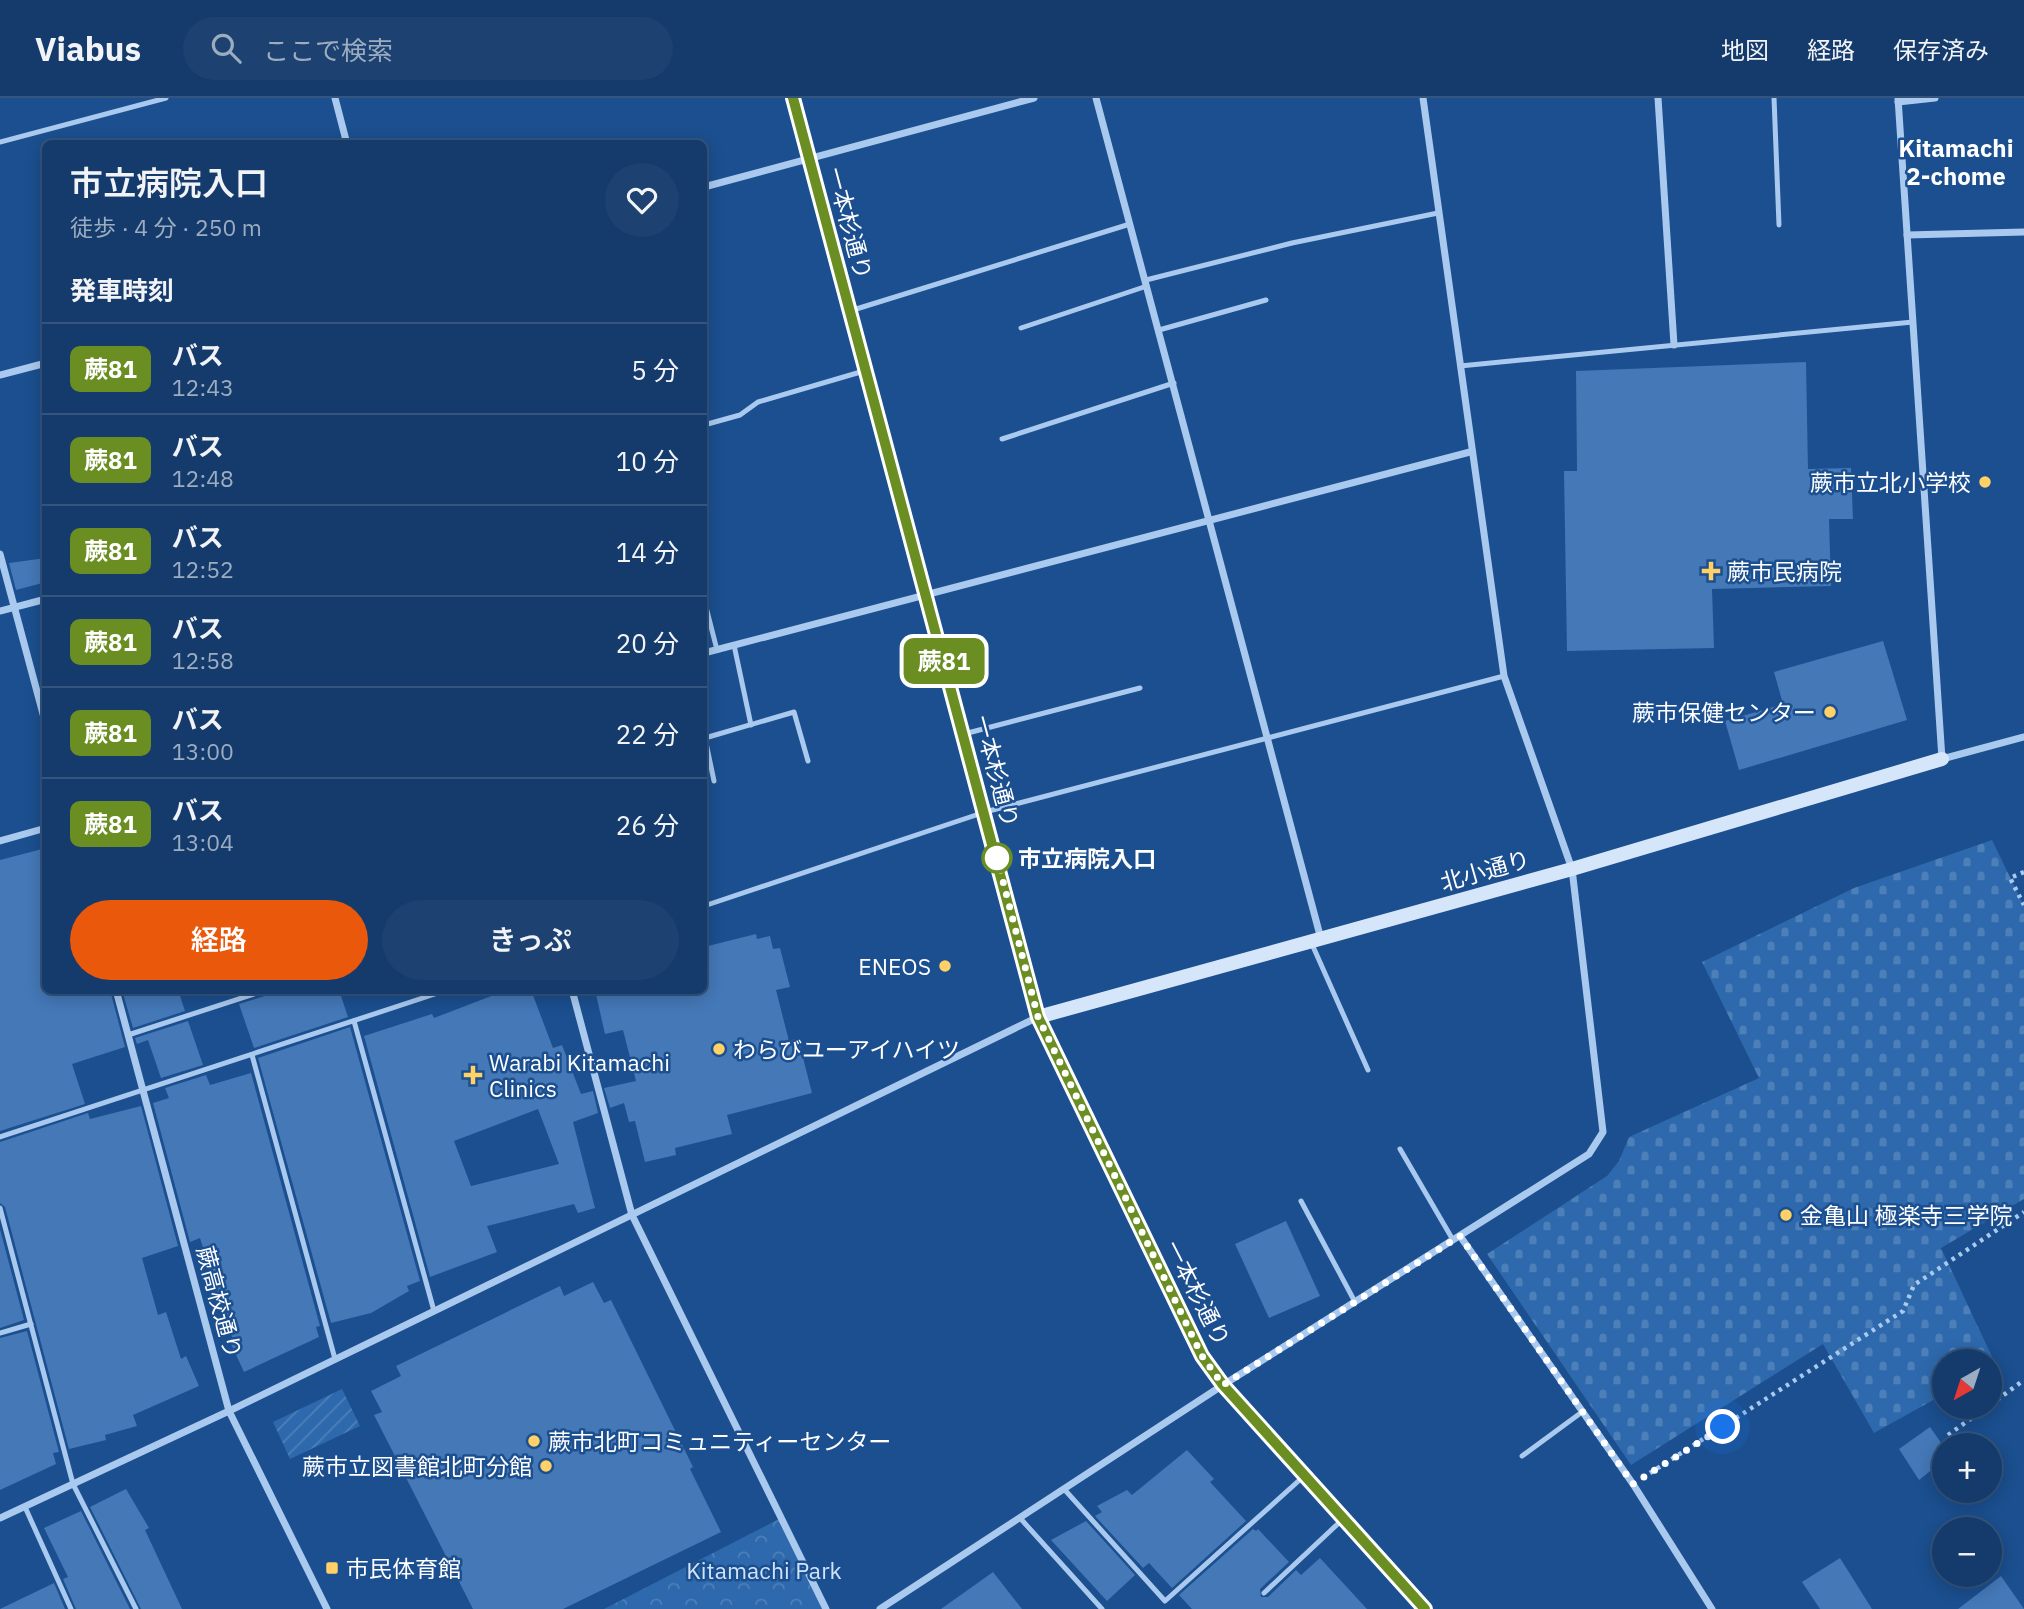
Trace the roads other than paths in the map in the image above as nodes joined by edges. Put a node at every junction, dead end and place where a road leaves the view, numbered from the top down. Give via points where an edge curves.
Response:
1 (166, 98) edge
2 (335, 98) edge
3 (793, 98) edge
4 (1034, 98) edge
5 (1096, 98) edge
6 (1423, 98) edge
7 (1658, 98) edge
8 (1774, 98) edge
9 (1935, 98) edge
10 (1898, 100) edge
11 (346, 140) edge
12 (0, 142) edge
13 (810, 159) junction
14 (707, 186) edge
15 (1438, 213) junction
16 (1130, 224) junction
17 (1779, 225) dead end
18 (2024, 232) edge
19 (1907, 235) junction
20 (1147, 283) junction
21 (1266, 300) dead end
22 (850, 310) junction
23 (1913, 322) junction
24 (1021, 328) dead end
25 (1159, 330) junction
26 (1674, 345) junction
27 (42, 364) edge
28 (1458, 366) junction
29 (867, 370) junction
30 (0, 376) edge
31 (1174, 383) junction
32 (707, 424) edge
33 (1002, 439) dead end
34 (1470, 452) junction
35 (1210, 518) junction
36 (0, 554) edge
37 (927, 594) junction
38 (42, 600) edge
39 (14, 607) junction
40 (707, 610) edge
41 (0, 611) edge
42 (734, 645) junction
43 (717, 650) junction
44 (707, 652) edge
45 (1504, 676) junction
46 (1140, 688) dead end
47 (42, 710) edge
48 (751, 725) junction
49 (964, 734) junction
50 (1268, 736) junction
51 (707, 737) edge
52 (2024, 737) edge
53 (707, 748) edge
54 (1942, 759) junction
55 (808, 761) dead end
56 (714, 781) dead end
57 (985, 813) junction
58 (42, 829) edge
59 (0, 841) edge
60 (1572, 869) junction
61 (707, 905) edge
62 (1316, 941) junction
63 (117, 994) edge
64 (254, 994) edge
65 (435, 994) edge
66 (573, 994) edge
67 (1038, 1017) junction
68 (354, 1021) junction
69 (128, 1035) junction
70 (252, 1055) junction
71 (1368, 1070) dead end
72 (144, 1091) junction
73 (0, 1137) edge
74 (1400, 1149) dead end
75 (1301, 1201) dead end
76 (0, 1208) edge
77 (632, 1215) junction
78 (1456, 1238) junction
79 (1355, 1302) junction
80 (434, 1311) junction
81 (31, 1324) junction
82 (0, 1333) edge
83 (335, 1359) junction
84 (1223, 1385) junction
85 (229, 1411) junction
86 (1582, 1412) junction
87 (1522, 1456) dead end
88 (1304, 1476) junction
89 (74, 1484) junction
90 (1064, 1489) junction
91 (24, 1507) junction
92 (0, 1518) edge
93 (1020, 1518) junction
94 (1344, 1519) junction
95 (1264, 1593) dead end
96 (71, 1609) edge
97 (136, 1609) edge
98 (327, 1609) edge
99 (826, 1609) edge
100 (880, 1609) edge
101 (1102, 1609) edge
102 (1425, 1609) edge
103 (1712, 1609) edge

1 - 12 lane
2 - 11 street
3 - 13 street, 一本杉通り
4 - 13 street
5 - 16 street
6 - 15 street
7 - 26 street
8 - 17 lane
9 - 10 street
10 - 19 street
13 - 14 street
13 - 22 street, 一本杉通り
15 - 20 lane via 1292,243
15 - 28 street
16 - 20 street
16 - 22 lane
18 - 19 street
19 - 23 street
20 - 24 lane
20 - 25 street
21 - 25 lane
22 - 29 street, 一本杉通り
23 - 26 lane
23 - 54 street
25 - 31 street
26 - 28 lane
27 - 30 street
28 - 34 street
29 - 32 lane via 758,402 740,415
29 - 37 street, 一本杉通り
31 - 33 lane
31 - 35 street
34 - 35 street
34 - 45 street
35 - 37 street
35 - 50 street
36 - 39 street
37 - 42 street
37 - 49 street, 一本杉通り
38 - 39 street
39 - 41 street
39 - 47 street
40 - 43 lane
42 - 43 street
42 - 48 lane
43 - 44 street
45 - 50 lane
45 - 60 street
46 - 49 lane
48 - 51 lane
48 - 55 lane via 794,712
49 - 57 street, 一本杉通り
50 - 57 lane
50 - 62 street
52 - 54 street
53 - 56 lane
54 - 60 street, 北小通り
57 - 61 lane
57 - 67 street, 一本杉通り
58 - 59 street
60 - 62 street, 北小通り
60 - 78 street via 1603,1132 1589,1154
62 - 67 street, 北小通り
62 - 71 lane
63 - 69 street, 蕨高校通り
64 - 69 lane
65 - 68 lane
66 - 77 street
67 - 77 street
67 - 84 street, 一本杉通り via 1202,1356
68 - 70 lane
68 - 80 lane
69 - 72 street, 蕨高校通り
70 - 72 lane
70 - 83 lane
72 - 73 lane
72 - 85 street, 蕨高校通り
74 - 78 lane
75 - 79 lane
76 - 81 lane
77 - 80 street
77 - 99 street
78 - 79 street
78 - 86 street
79 - 84 street
80 - 83 street
81 - 82 lane
81 - 89 lane
83 - 85 street
84 - 88 street, 一本杉通り
84 - 90 street
85 - 89 street
85 - 98 street, 蕨高校通り
86 - 87 lane
86 - 103 street
88 - 90 lane via 1165,1601
88 - 94 street, 一本杉通り
89 - 91 street
89 - 97 lane
90 - 93 street
91 - 92 street
91 - 96 lane
93 - 100 street
93 - 101 lane
94 - 95 lane
94 - 102 street, 一本杉通り

